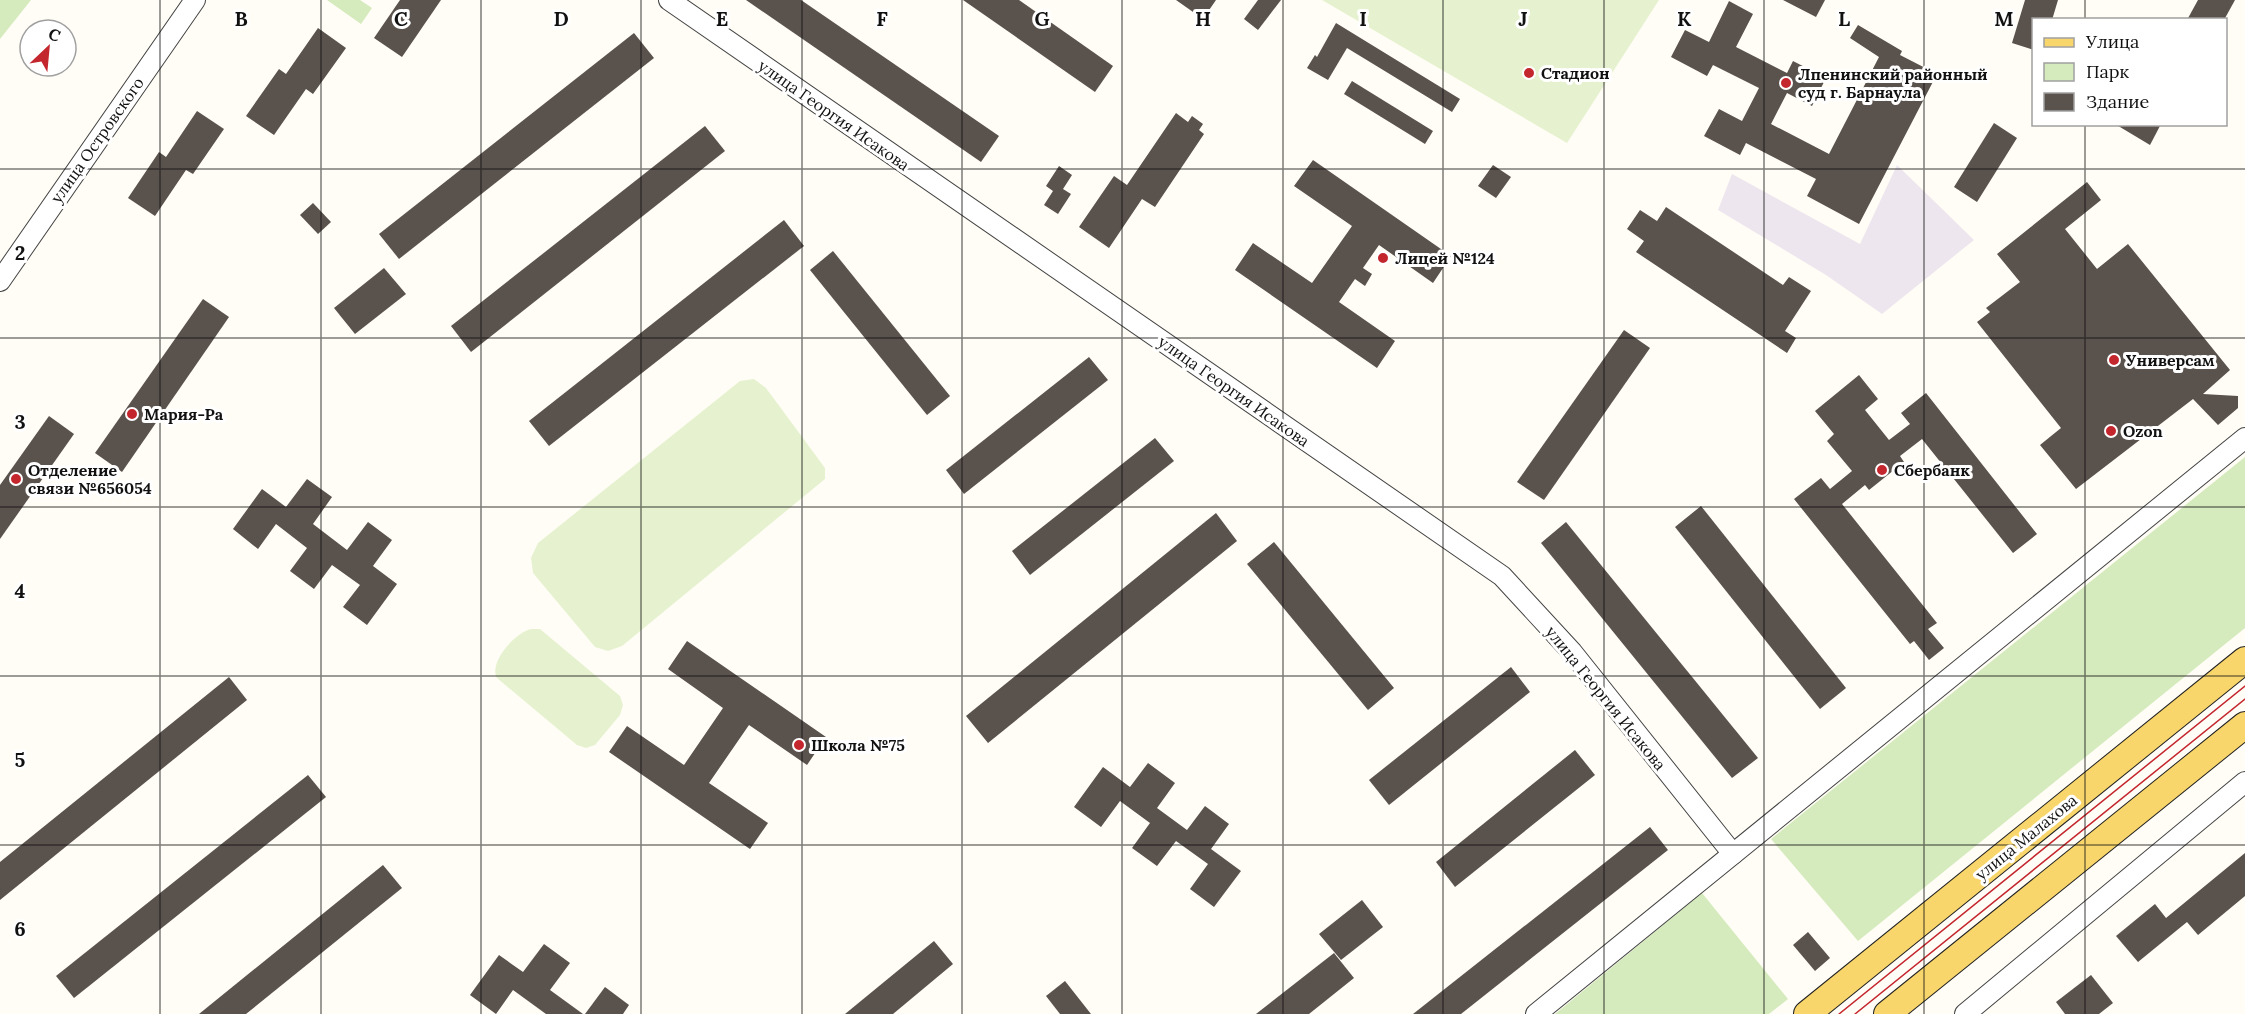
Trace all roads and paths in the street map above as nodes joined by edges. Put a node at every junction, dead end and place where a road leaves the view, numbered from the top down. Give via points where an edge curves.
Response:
1 (195, 0) edge
2 (669, 0) edge
3 (0, 281) edge
4 (2245, 438) edge
5 (2245, 660) edge
6 (2245, 725) edge
7 (2245, 782) edge
8 (1733, 854) junction
9 (1536, 1014) edge
10 (1807, 1014) edge
11 (1887, 1014) edge
12 (1965, 1014) edge

1 - 3 street, улица Островского
2 - 8 street, улица Георгия Исакова via 1503,576 1572,652
4 - 8 street
5 - 10 main road, улица Малахова
6 - 11 main road
7 - 12 street
8 - 9 street

